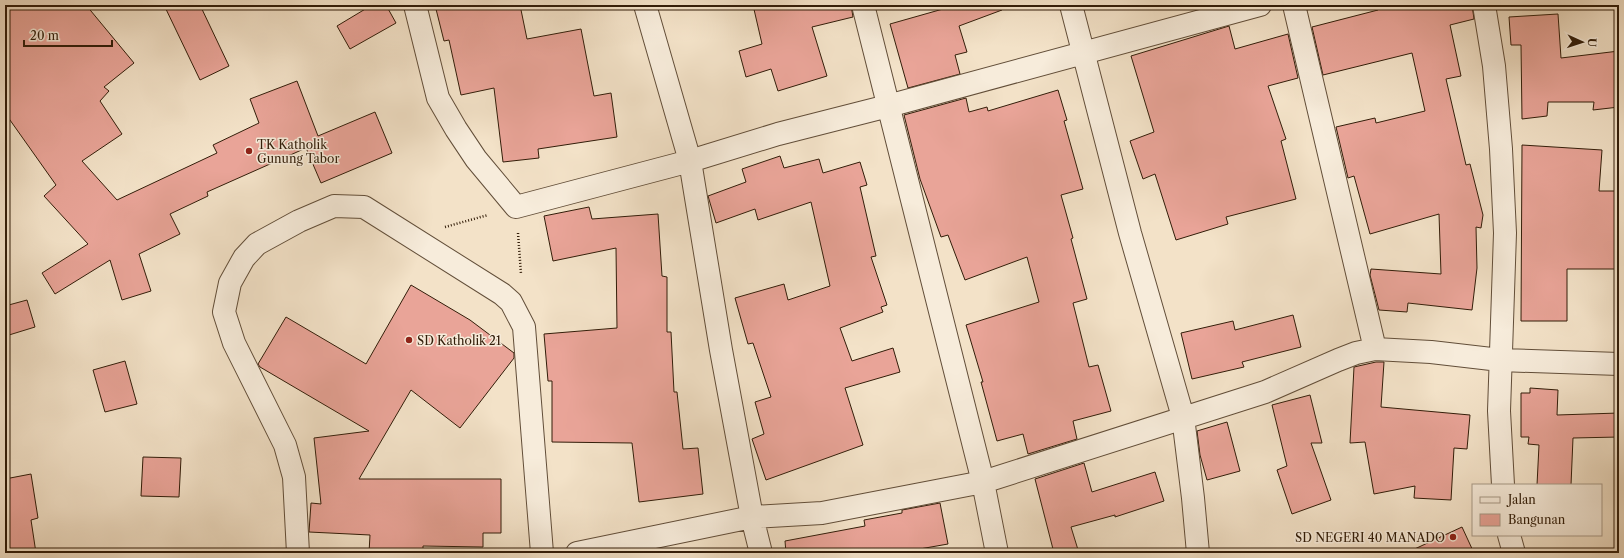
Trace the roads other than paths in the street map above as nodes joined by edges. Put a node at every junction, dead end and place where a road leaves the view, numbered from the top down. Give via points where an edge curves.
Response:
1 (416, 5) edge
2 (645, 5) edge
3 (863, 5) edge
4 (1072, 5) edge
5 (1260, 5) edge
6 (1294, 5) edge
7 (1484, 5) edge
8 (1084, 53) junction
9 (888, 106) junction
10 (690, 161) junction
11 (1374, 349) junction
12 (1500, 360) junction
13 (1619, 364) edge
14 (1183, 417) junction
15 (983, 482) junction
16 (1503, 484) edge
17 (752, 517) junction
18 (1509, 536) edge
19 (298, 553) edge
20 (542, 553) edge
21 (576, 553) edge
22 (761, 553) edge
23 (997, 553) edge
24 (1198, 553) edge
25 (1514, 553) edge

1 - 10 street via 438,98 476,159 516,207
2 - 10 street
3 - 9 street
4 - 8 street
5 - 8 street
6 - 11 street
7 - 12 street via 1494,66 1505,233
8 - 9 street
8 - 14 street via 1130,233
9 - 10 street via 778,134
9 - 15 street
10 - 17 street
11 - 12 street
11 - 14 street via 1338,360 1265,392
12 - 13 street
12 - 16 street via 1499,411
14 - 15 street
14 - 24 street
15 - 17 street via 822,513
15 - 23 street
17 - 21 street
17 - 22 street
18 - 25 street
19 - 20 street via 294,477 285,445 234,343 224,312 230,282 256,244 299,220 334,206 364,207 512,302 524,327

